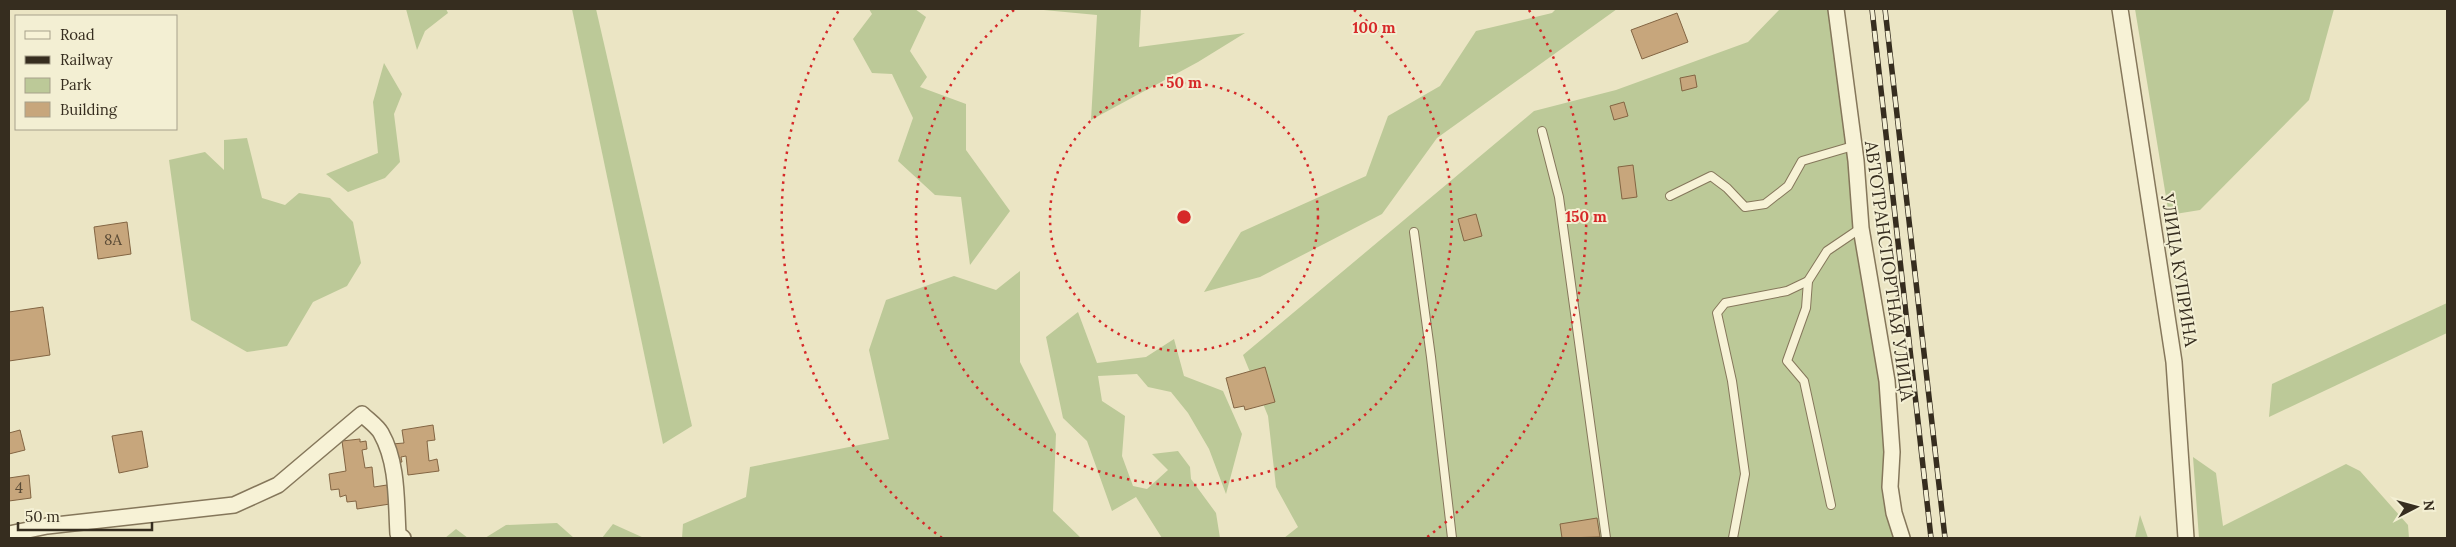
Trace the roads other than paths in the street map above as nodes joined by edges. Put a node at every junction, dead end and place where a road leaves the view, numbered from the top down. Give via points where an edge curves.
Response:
1 (1836, 9) edge
2 (2120, 9) edge
3 (1542, 131) dead end
4 (1854, 146) junction
5 (1670, 196) dead end
6 (1862, 228) junction
7 (1414, 232) dead end
8 (1808, 281) junction
9 (1831, 505) dead end
10 (9, 534) edge
11 (403, 538) edge
12 (1452, 538) edge
13 (1606, 538) edge
14 (1733, 538) edge
15 (1902, 538) edge
16 (2186, 538) edge

1 - 4 street, АВТОТРАНСПОРТНАЯ УЛИЦА
2 - 16 street, УЛИЦА КУПРИНА via 2174,362
3 - 13 lane via 1559,197
4 - 5 lane via 1802,161 1788,186 1765,204 1745,207 1710,176
4 - 6 street, АВТОТРАНСПОРТНАЯ УЛИЦА
6 - 8 lane via 1827,251
6 - 15 street, АВТОТРАНСПОРТНАЯ УЛИЦА via 1887,381 1892,452 1890,487
7 - 12 lane
8 - 9 lane via 1806,308 1787,361 1804,381
8 - 14 lane via 1787,290 1725,303 1718,313 1746,474
10 - 11 street via 47,526 234,505 278,485 362,414 381,432 390,455 398,534

